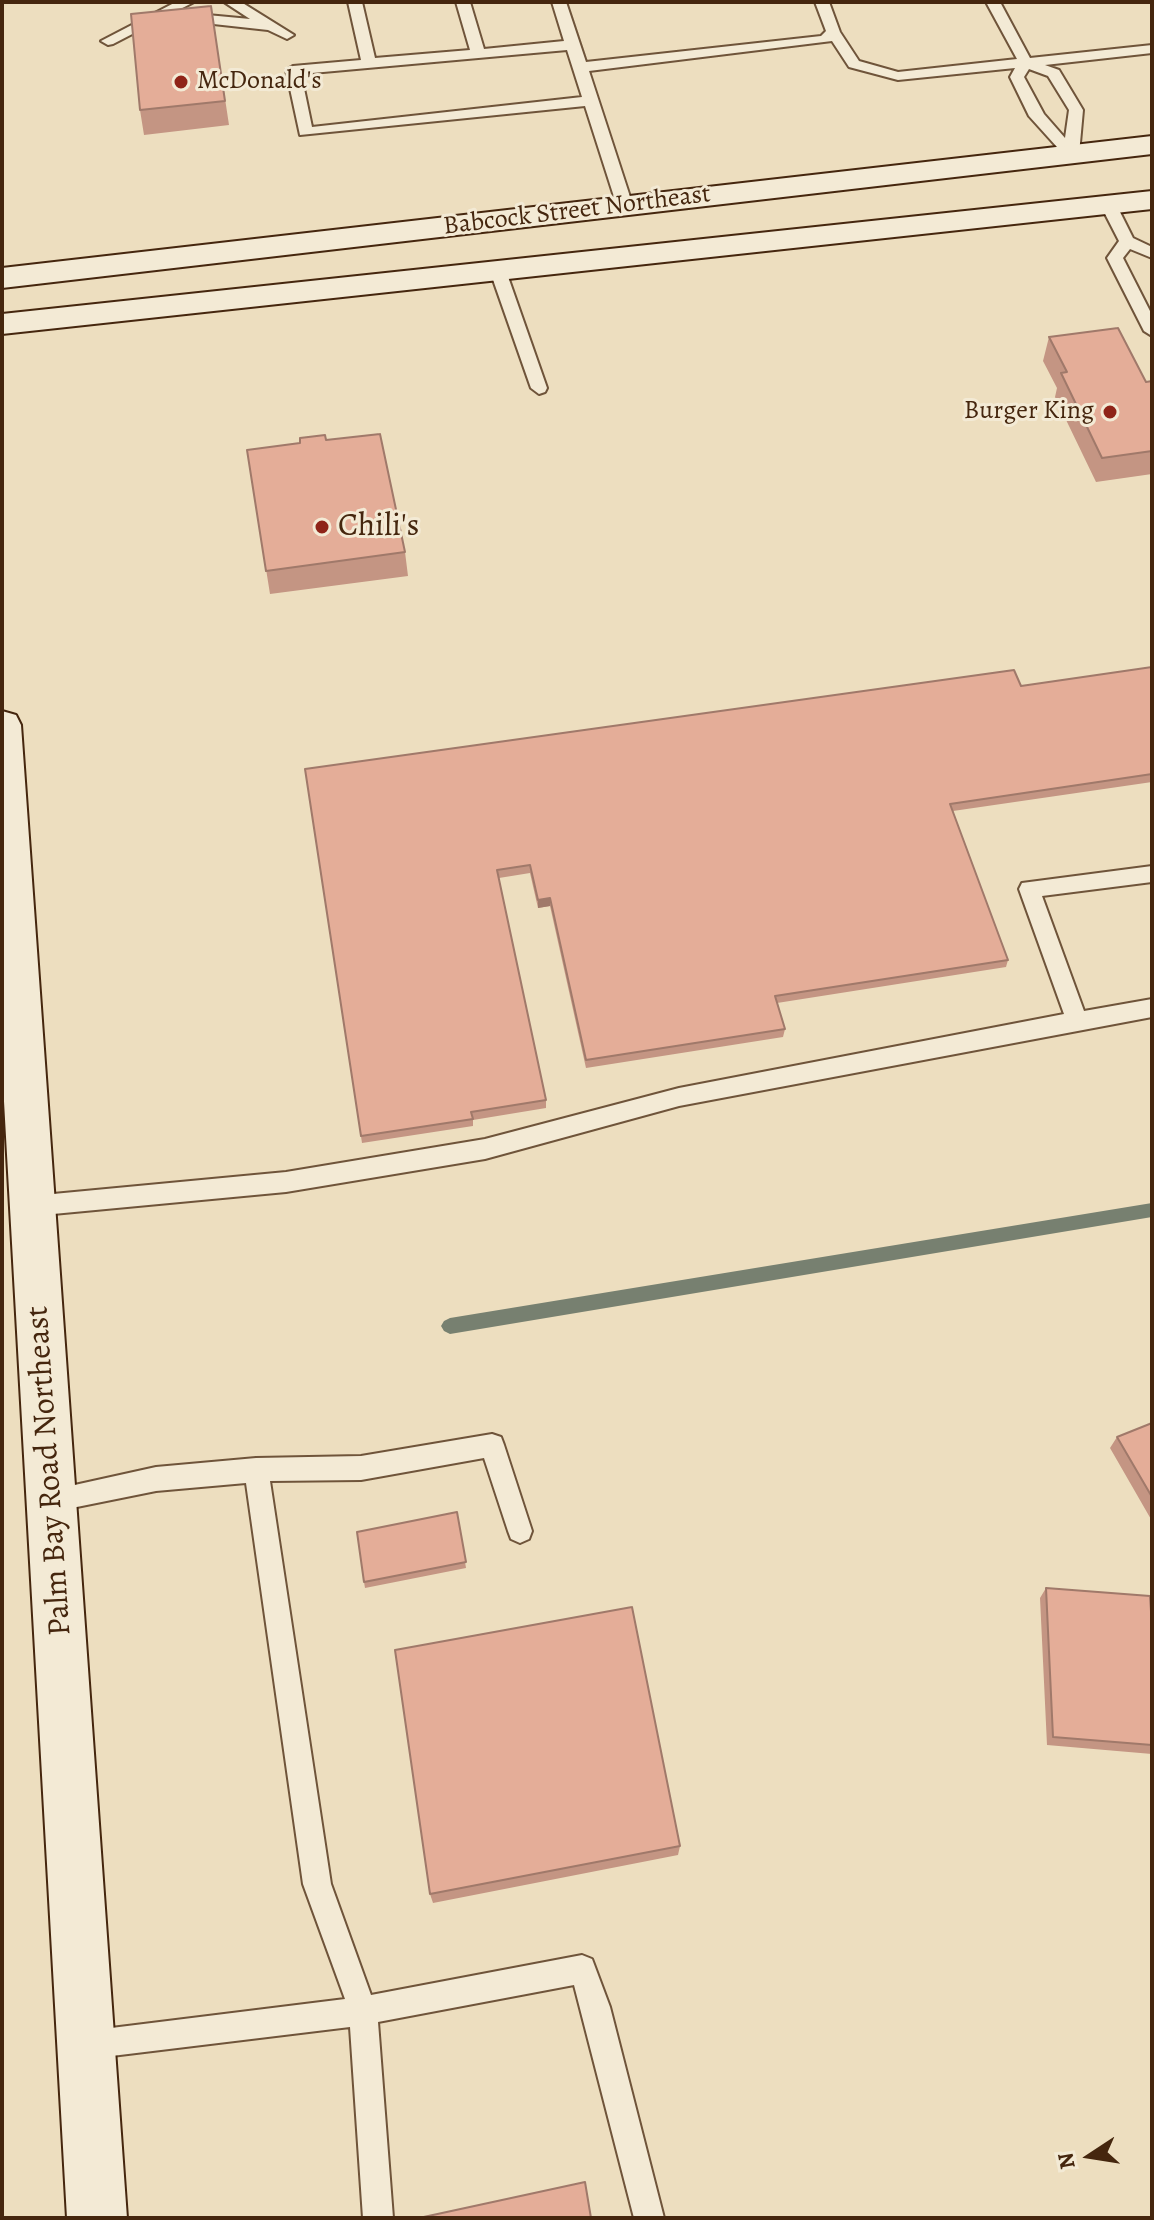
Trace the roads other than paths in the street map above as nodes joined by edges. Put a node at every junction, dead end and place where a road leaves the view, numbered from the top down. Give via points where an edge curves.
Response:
1 (187, 2) edge
2 (231, 2) edge
3 (355, 2) edge
4 (463, 2) edge
5 (559, 2) edge
6 (822, 2) edge
7 (993, 2) edge
8 (149, 19) junction
9 (272, 26) junction
10 (833, 32) junction
11 (287, 35) dead end
12 (108, 41) dead end
13 (573, 45) junction
14 (1152, 49) edge
15 (478, 54) junction
16 (1026, 63) junction
17 (369, 64) junction
18 (581, 67) junction
19 (591, 101) junction
20 (1152, 145) edge
21 (1071, 154) junction
22 (1152, 173) edge
23 (1152, 200) edge
24 (625, 206) junction
25 (1109, 206) junction
26 (1127, 241) junction
27 (1152, 253) edge
28 (498, 271) junction
29 (2, 278) edge
30 (2, 324) edge
31 (1152, 331) edge
32 (539, 388) dead end
33 (2, 725) edge
34 (1152, 874) edge
35 (1152, 1008) edge
36 (1077, 1021) junction
37 (32, 1206) junction
38 (256, 1470) junction
39 (52, 1500) junction
40 (520, 1531) dead end
41 (363, 2011) junction
42 (86, 2045) junction
43 (97, 2218) edge
44 (378, 2218) edge
45 (649, 2218) edge

1 - 8 lane
2 - 9 lane
3 - 17 lane
4 - 15 lane
5 - 13 lane
6 - 10 lane
7 - 16 lane
8 - 9 lane via 180,16
8 - 12 lane
9 - 11 lane
10 - 16 lane via 854,64 898,76
10 - 18 lane via 825,40
13 - 15 lane
13 - 18 lane
14 - 16 lane
15 - 17 lane
16 - 21 lane via 1017,77 1037,116
16 - 21 lane via 1054,73 1076,110
17 - 19 lane via 293,70 305,132
18 - 19 lane
19 - 24 lane
20 - 21 main road, Babcock Street Northeast
21 - 24 main road, Babcock Street Northeast
22 - 25 main road via 1140,177
23 - 25 main road, Babcock Street Northeast
24 - 29 main road, Babcock Street Northeast
25 - 26 lane
25 - 28 main road, Babcock Street Northeast
26 - 27 lane
26 - 31 lane via 1115,258
28 - 30 main road, Babcock Street Northeast
28 - 32 lane
33 - 37 main road, Palm Bay Road Northeast
34 - 36 lane via 1029,889
35 - 36 lane
36 - 37 lane via 679,1097 485,1149 286,1182
37 - 39 main road, Palm Bay Road Northeast
38 - 39 lane via 156,1479
38 - 40 lane via 361,1468 492,1445
38 - 41 lane via 317,1884
39 - 42 main road, Palm Bay Road Northeast
41 - 42 lane
41 - 44 lane
41 - 45 lane via 582,1969
42 - 43 main road, Palm Bay Road Northeast

